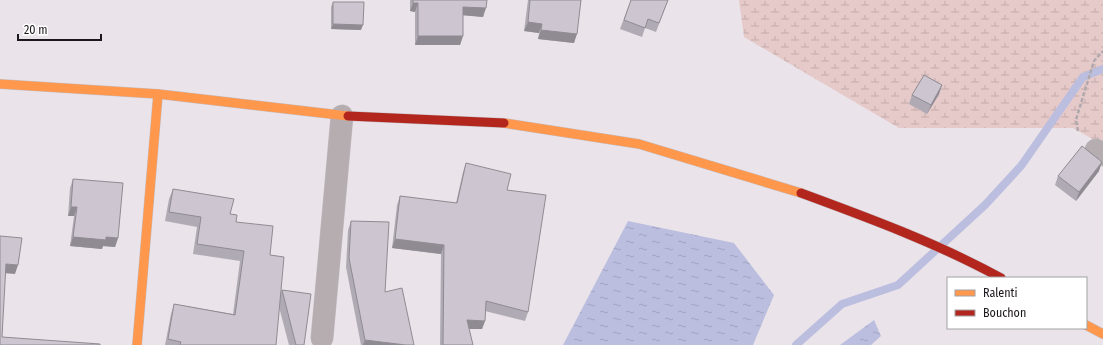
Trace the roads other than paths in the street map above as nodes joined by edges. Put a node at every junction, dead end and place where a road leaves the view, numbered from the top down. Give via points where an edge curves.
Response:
1 (0, 84) edge
2 (158, 94) junction
3 (342, 116) junction
4 (999, 277) edge
5 (322, 338) dead end
6 (137, 345) edge

1 - 2 main road
2 - 3 main road
2 - 6 main road
3 - 4 main road via 501,123 639,144 788,188 911,234 965,258
3 - 5 street

